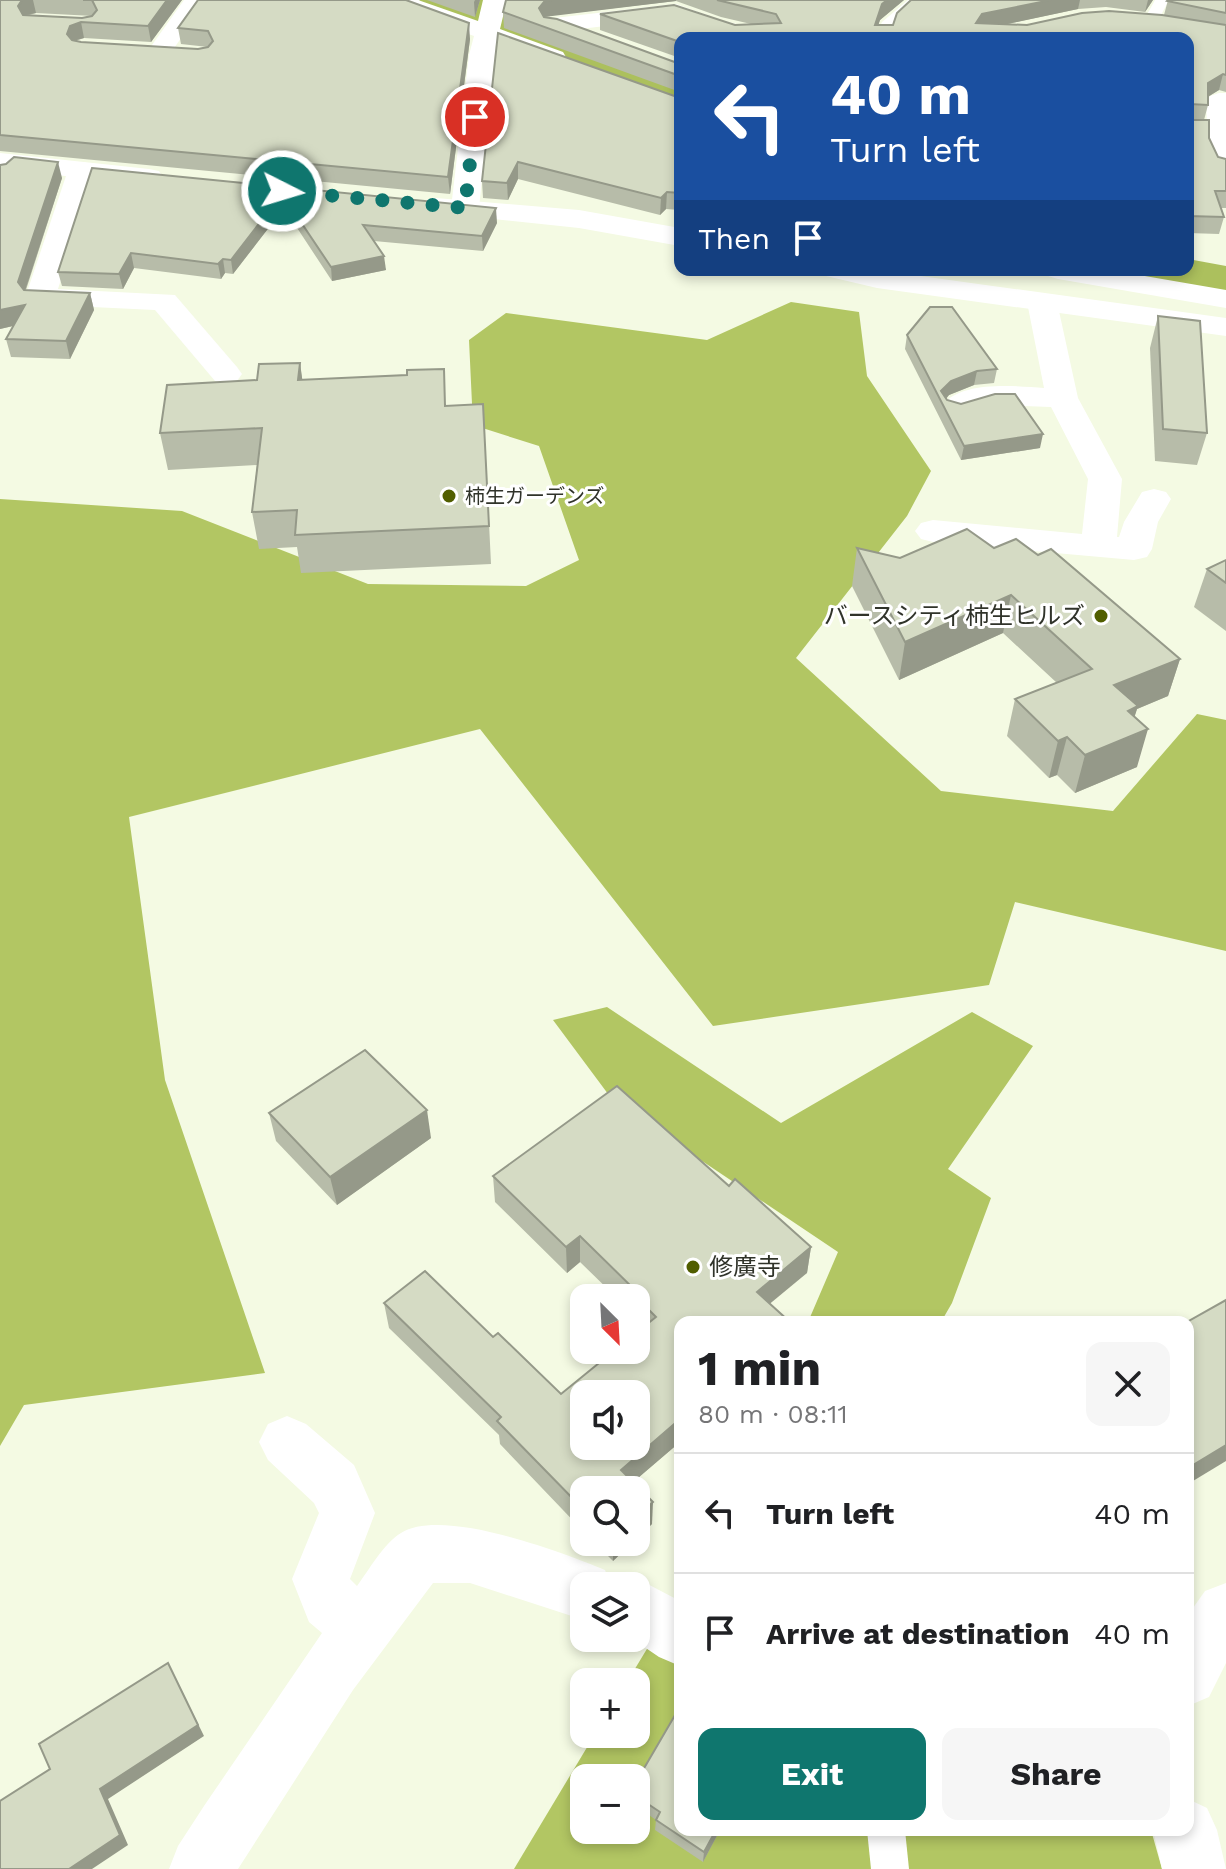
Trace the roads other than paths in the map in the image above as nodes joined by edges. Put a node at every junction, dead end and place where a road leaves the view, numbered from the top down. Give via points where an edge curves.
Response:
1 (204, 0) edge
2 (386, 0) edge
3 (916, 0) edge
4 (676, 5) edge
5 (1156, 11) edge
6 (490, 18) edge
7 (1121, 18) edge
8 (554, 25) junction
9 (741, 32) edge
10 (884, 32) edge
11 (1226, 34) edge
12 (610, 45) edge
13 (451, 47) edge
14 (130, 51) edge
15 (159, 52) junction
16 (187, 54) edge
17 (571, 63) edge
18 (1226, 101) edge
19 (4, 165) edge
20 (1226, 167) edge
21 (82, 170) junction
22 (175, 180) edge
23 (404, 203) edge
24 (465, 208) junction
25 (674, 236) edge
26 (863, 276) edge
27 (1093, 276) edge
28 (1226, 299) edge
29 (1042, 302) junction
30 (1226, 327) edge
31 (226, 374) dead end
32 (1062, 398) junction
33 (958, 406) edge
34 (1154, 499) dead end
35 (933, 531) dead end
36 (1098, 545) junction
37 (287, 1442) dead end
38 (570, 1587) edge
39 (1226, 1612) edge
40 (650, 1616) edge
41 (359, 1627) junction
42 (674, 1632) edge
43 (1194, 1657) edge
44 (887, 1836) edge
45 (1186, 1836) edge
46 (201, 1869) edge
47 (890, 1869) edge
48 (1194, 1869) edge

1 - 15 street via 193,4
2 - 6 street
3 - 10 lane
4 - 8 street
4 - 9 street via 712,25
5 - 7 street
5 - 11 lane
6 - 8 street
6 - 13 street
6 - 17 street
6 - 24 street
8 - 12 street
14 - 15 street
15 - 16 street
18 - 20 street via 1219,101 1209,129
19 - 21 street
21 - 22 street
21 - 31 street via 40,298 164,301
23 - 24 street
24 - 25 street via 579,219
26 - 29 street
27 - 28 street
29 - 30 street
29 - 32 street
32 - 33 street via 989,395
32 - 36 street via 1105,479
34 - 36 street via 1134,549
35 - 36 street
37 - 41 street via 334,1484 347,1513 321,1579 330,1601
38 - 41 street via 470,1555 419,1554
39 - 43 street
40 - 42 street
41 - 46 street
44 - 47 lane
45 - 48 street

